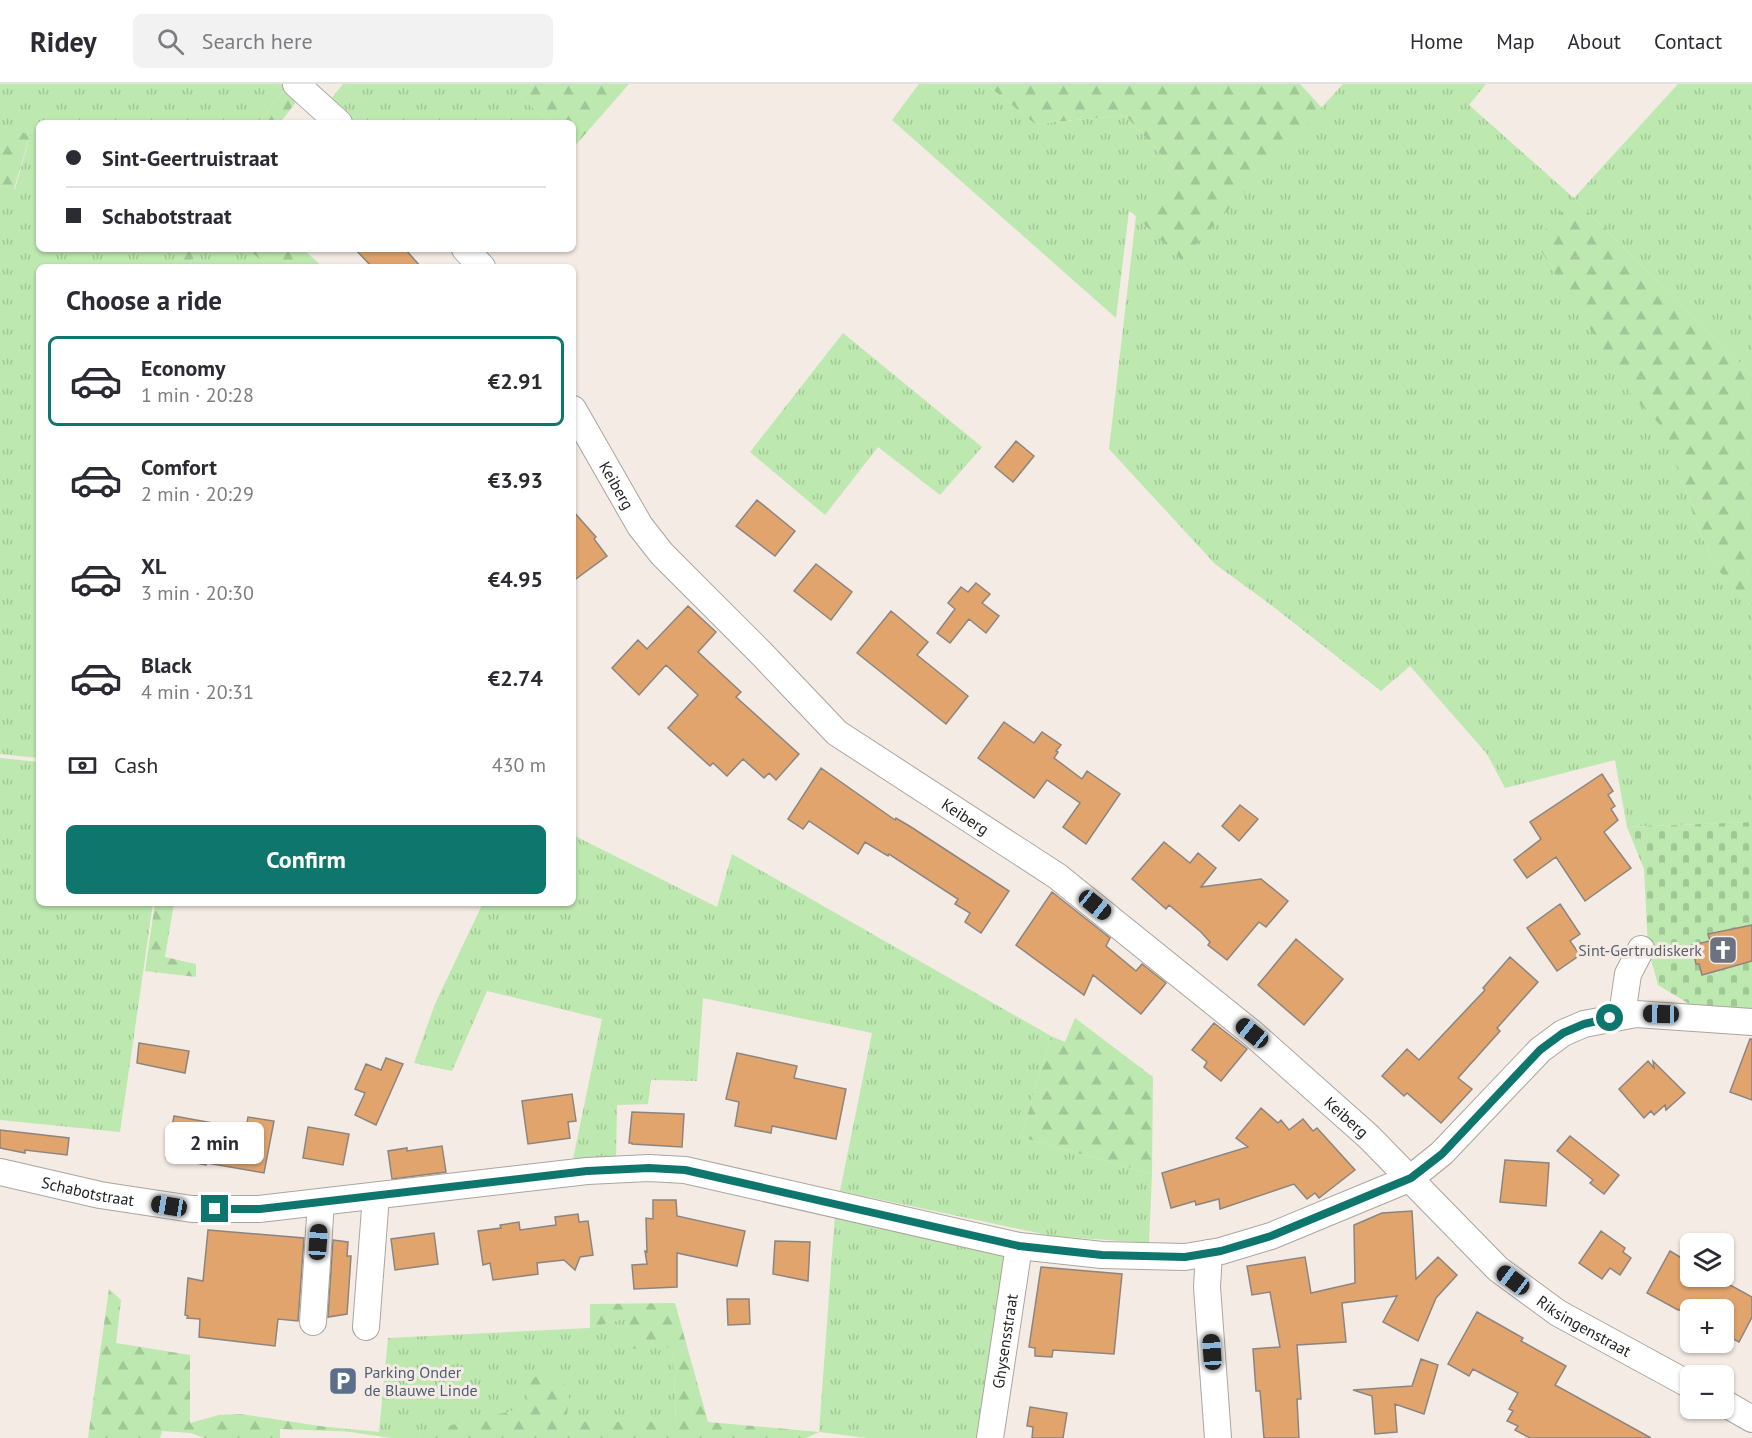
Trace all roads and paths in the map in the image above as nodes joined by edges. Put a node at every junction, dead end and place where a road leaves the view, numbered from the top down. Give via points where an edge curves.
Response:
1 (296, 84) edge
2 (336, 120) edge
3 (468, 252) edge
4 (479, 264) edge
5 (576, 414) edge
6 (1641, 949) dead end
7 (1622, 1015) junction
8 (1752, 1022) edge
9 (0, 1172) edge
10 (1411, 1178) junction
11 (376, 1196) junction
12 (321, 1202) junction
13 (1019, 1246) junction
14 (1209, 1253) junction
15 (313, 1322) dead end
16 (366, 1327) dead end
17 (1680, 1380) edge
18 (1734, 1409) edge
19 (1752, 1419) edge
20 (990, 1438) edge
21 (1218, 1438) edge

1 - 2 street
3 - 4 street
5 - 10 street, Keiberg via 640,526 662,554 837,733 1057,876 1252,1033
6 - 7 street via 1628,974
7 - 8 street, Schabotstraat via 1661,1014
7 - 10 street, Schabotstraat via 1584,1024 1540,1050 1442,1154
9 - 12 street, Schabotstraat via 100,1195 192,1209 260,1209
10 - 14 street, Schabotstraat via 1271,1236
10 - 17 street, Riksingenstraat via 1498,1269 1558,1313
11 - 12 street, Schabotstraat
11 - 13 street, Schabotstraat via 587,1171 685,1170
11 - 16 street
12 - 15 street
13 - 14 street, Schabotstraat via 1102,1255 1185,1257
13 - 20 street, Ghysensstraat
14 - 21 street
18 - 19 street

